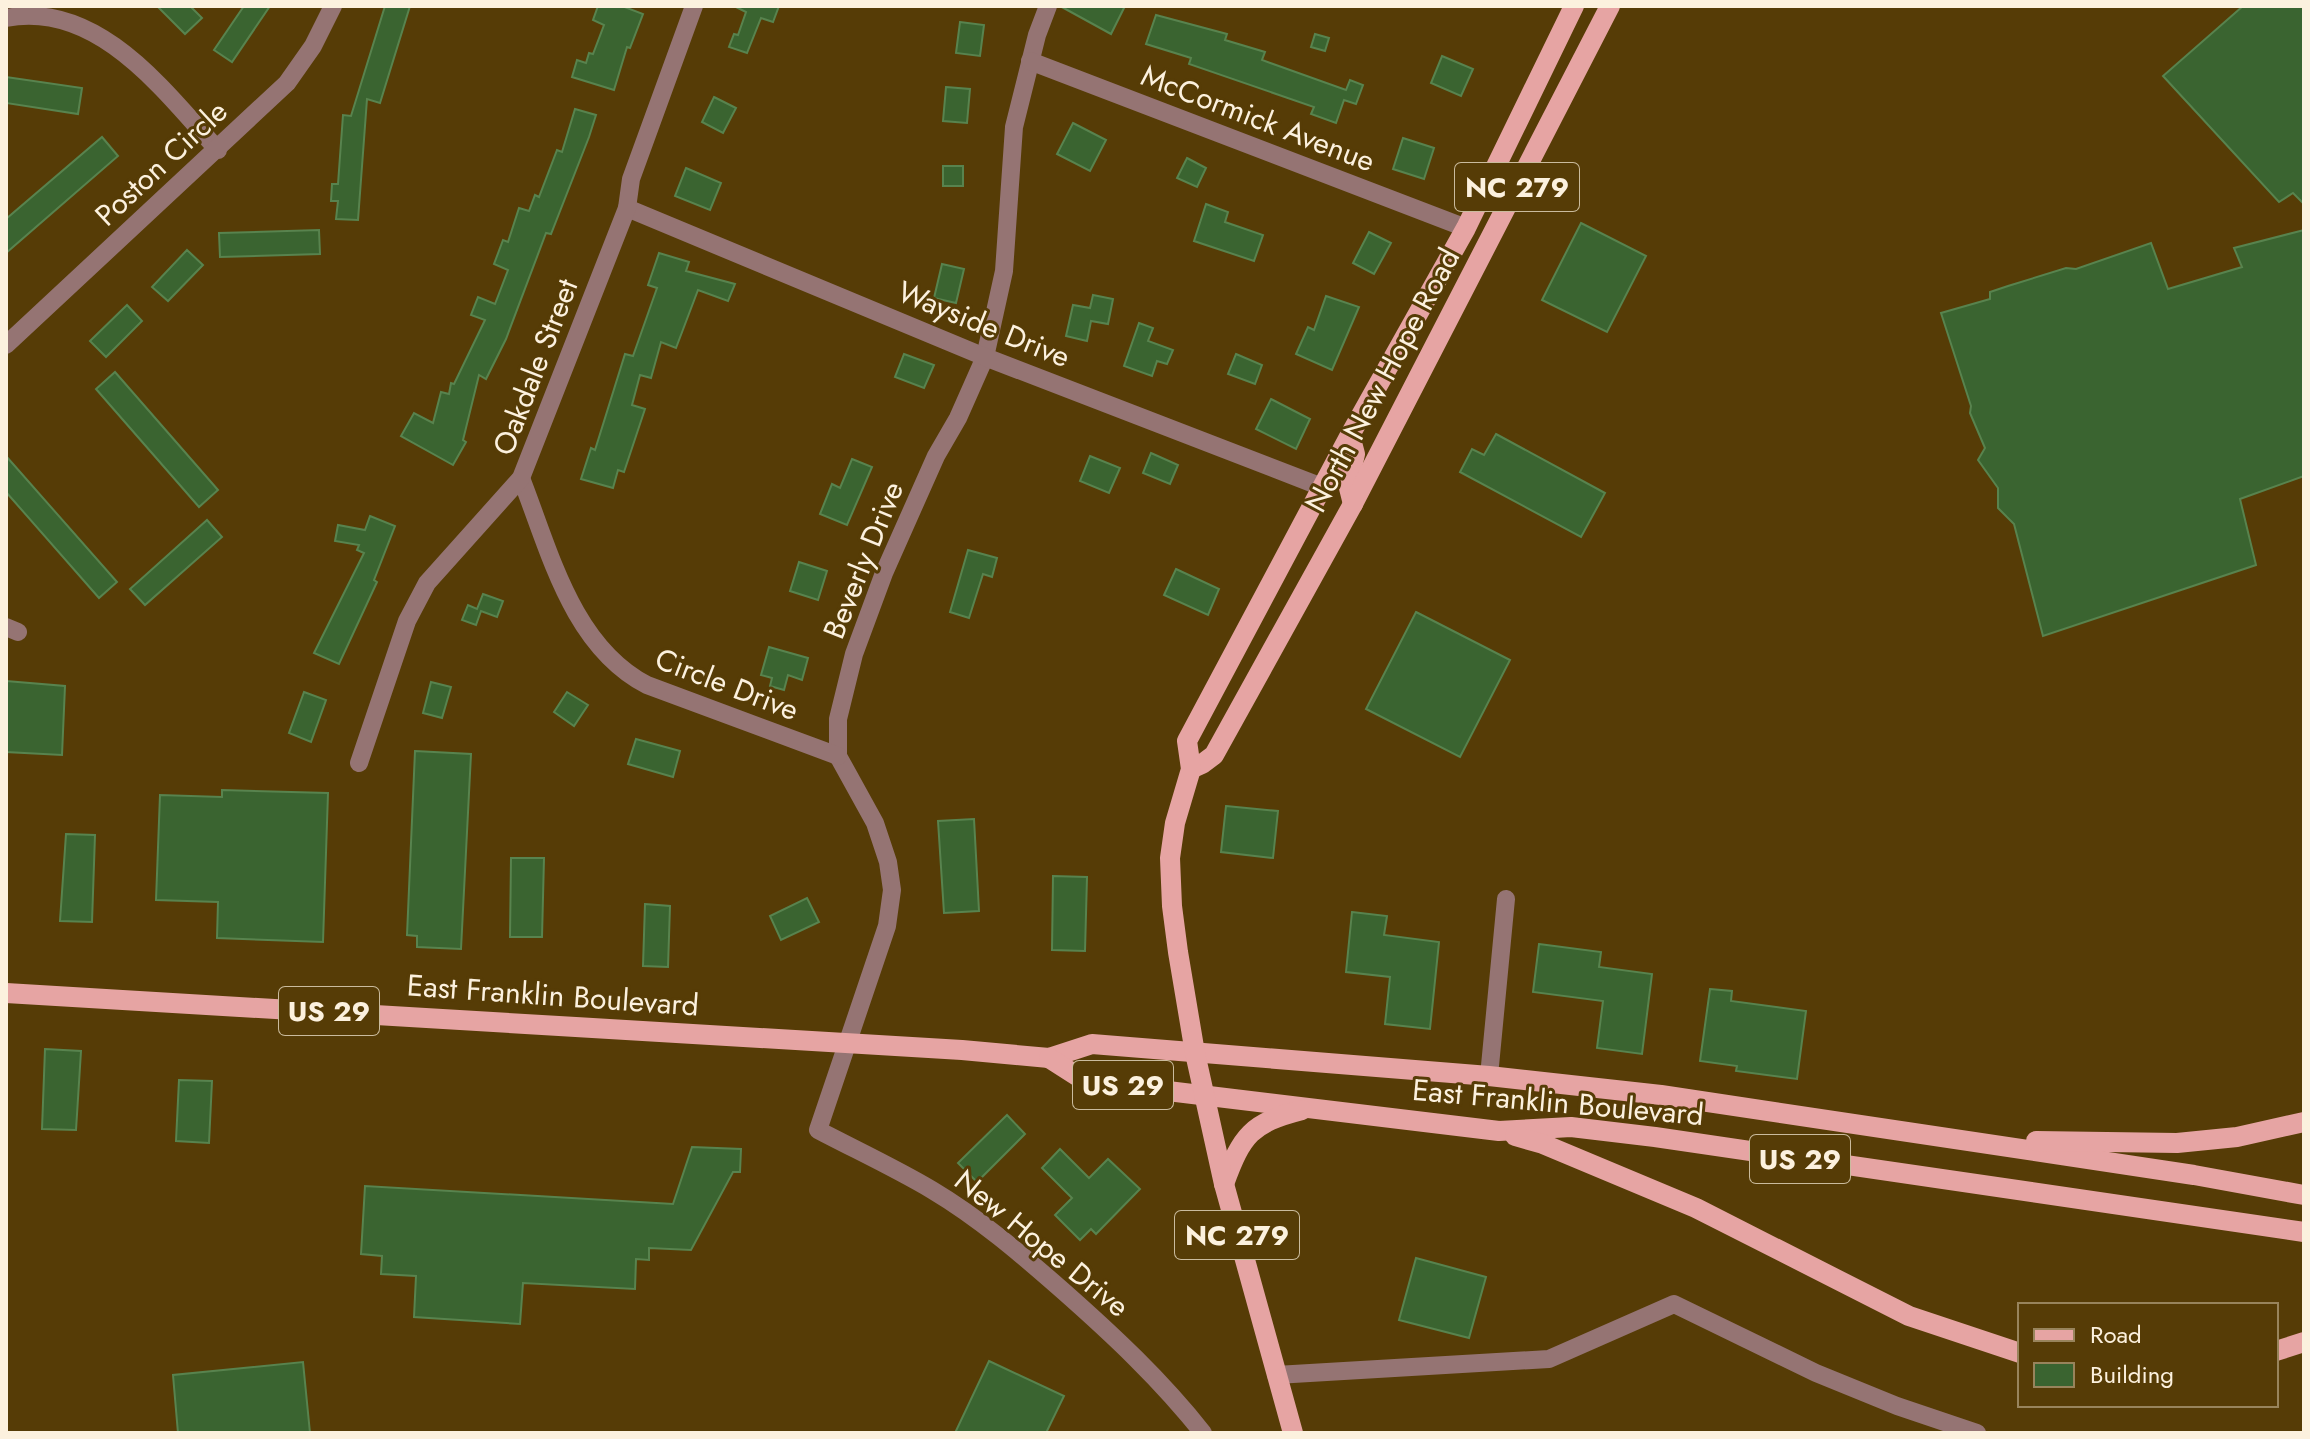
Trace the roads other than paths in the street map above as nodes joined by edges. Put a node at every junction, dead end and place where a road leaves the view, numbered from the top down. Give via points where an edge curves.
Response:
1 (333, 6) edge
2 (694, 6) edge
3 (1048, 6) edge
4 (1574, 6) edge
5 (1610, 6) edge
6 (6, 18) edge
7 (1030, 61) junction
8 (218, 150) junction
9 (627, 208) junction
10 (1466, 228) junction
11 (6, 345) edge
12 (985, 357) junction
13 (1350, 435) junction
14 (521, 478) junction
15 (1322, 487) junction
16 (1353, 504) junction
17 (838, 756) junction
18 (359, 763) dead end
19 (1191, 769) junction
20 (1506, 899) dead end
21 (6, 993) edge
22 (848, 1044) junction
23 (1195, 1053) junction
24 (1049, 1058) junction
25 (1489, 1076) junction
26 (1204, 1094) junction
27 (1312, 1107) junction
28 (2304, 1122) edge
29 (818, 1130) joint
30 (1499, 1131) junction
31 (1952, 1139) junction
32 (1224, 1184) junction
33 (2304, 1195) edge
34 (2304, 1232) edge
35 (2304, 1342) edge
36 (2278, 1350) edge
37 (2018, 1352) edge
38 (1276, 1375) junction
39 (1203, 1433) edge
40 (1293, 1433) edge
41 (1977, 1433) edge

1 - 8 street, Poston Circle via 287,83
2 - 9 street, Oakdale Street via 631,179
3 - 7 street, Beverly Drive
4 - 10 main road, North New Hope Road
5 - 16 main road, North New Hope Road / NC 279
6 - 8 street via 43,14 99,30 125,48
7 - 10 street, McCormick Avenue
7 - 12 street, Beverly Drive via 1014,127 1004,271
8 - 11 street, Poston Circle
9 - 12 street, Wayside Drive
9 - 14 street, Oakdale Street
10 - 13 main road, North New Hope Road
12 - 15 street, Wayside Drive
12 - 17 street, Beverly Drive via 901,531 868,615 838,719
13 - 15 main road, North New Hope Road
13 - 16 main road via 1355,454 1348,484
14 - 17 street, Circle Drive via 560,579 599,648 620,669 647,685
14 - 18 street, Oakdale Street via 427,583 407,621
15 - 19 main road, North New Hope Road via 1193,726 1187,741
16 - 19 main road, North New Hope Road / NC 279 via 1218,749
17 - 22 street, Beverly Drive via 875,823 892,890 887,926
19 - 23 main road, North New Hope Road / NC 279 via 1175,823 1170,880
20 - 25 street
21 - 22 main road, East Franklin Boulevard / US 29
22 - 24 main road, East Franklin Boulevard / US 29
22 - 29 street, Beverly Drive
23 - 24 main road, East Franklin Boulevard / US 29 via 1092,1044
23 - 25 main road, East Franklin Boulevard / US 29
23 - 26 main road, NC 279
24 - 26 main road, East Franklin Boulevard / US 29 via 1085,1081
25 - 31 main road, East Franklin Boulevard / US 29 via 1661,1095
26 - 27 main road, East Franklin Boulevard / US 29
26 - 32 main road, NC 279
27 - 30 main road, East Franklin Boulevard / US 29
27 - 32 main road via 1261,1123 1236,1150
28 - 31 main road via 2177,1143
29 - 39 street, New Hope Drive via 932,1190 1033,1264 1112,1334
30 - 34 main road, East Franklin Boulevard / US 29 via 1571,1127 1655,1137
30 - 37 main road via 1696,1208 1909,1316
31 - 33 main road, East Franklin Boulevard / US 29
32 - 38 main road, NC 279
35 - 36 main road
38 - 40 main road, NC 279
38 - 41 street via 1549,1359 1674,1304 1816,1373

